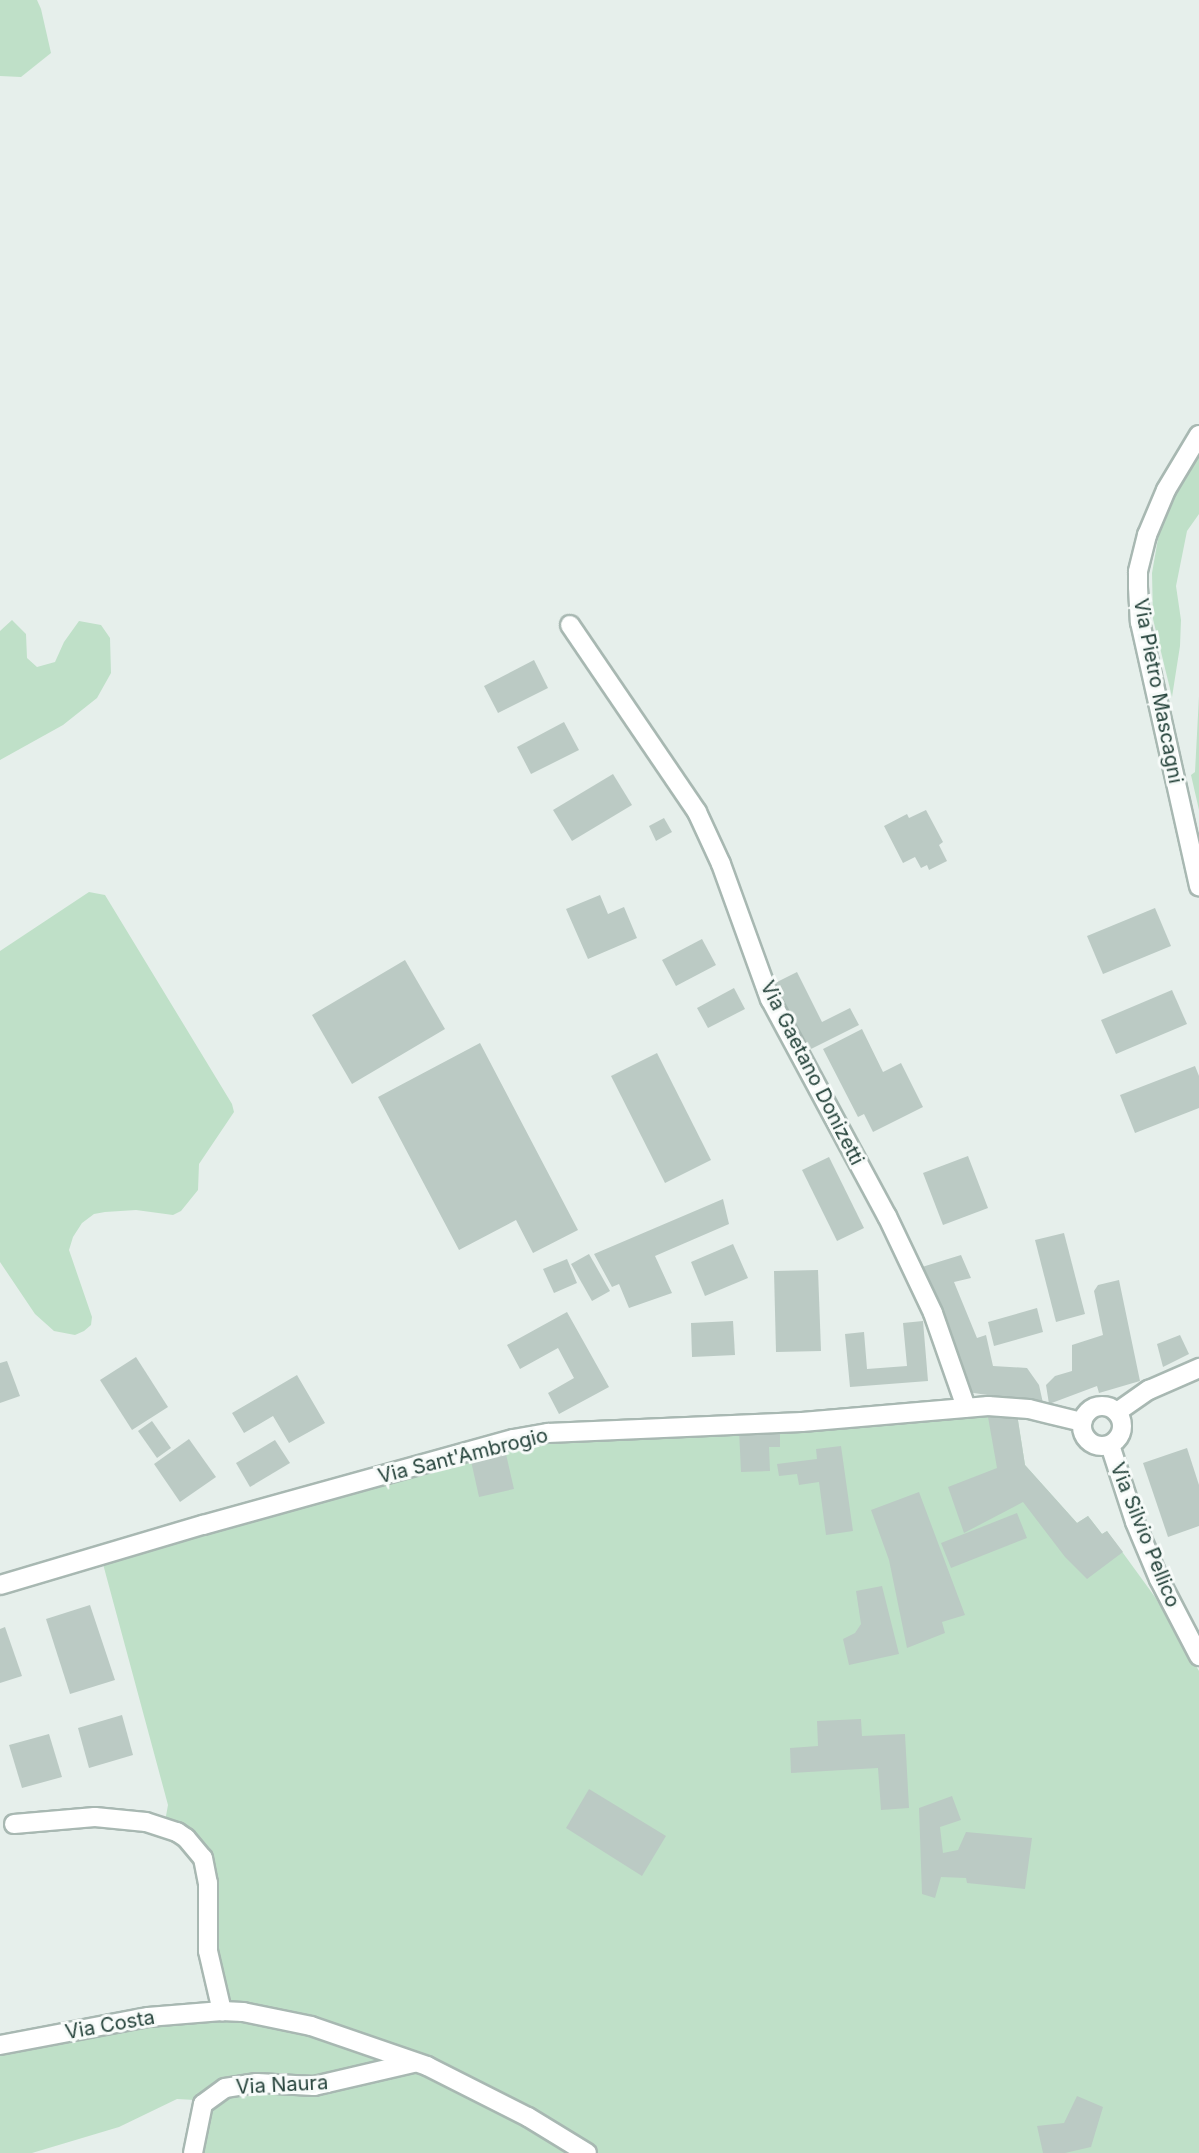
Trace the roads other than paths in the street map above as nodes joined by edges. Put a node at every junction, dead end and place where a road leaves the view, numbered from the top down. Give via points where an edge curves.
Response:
1 (1199, 435) edge
2 (570, 625) dead end
3 (1197, 878) edge
4 (1199, 1368) edge
5 (966, 1407) junction
6 (1117, 1412) junction
7 (1082, 1422) junction
8 (1110, 1444) junction
9 (0, 1585) edge
10 (1193, 1634) edge
11 (1199, 1656) edge
12 (15, 1824) dead end
13 (222, 2011) junction
14 (0, 2045) edge
15 (413, 2063) junction
16 (193, 2153) edge
17 (587, 2153) edge

1 - 3 street, Via Pietro Mascagni via 1166,490 1148,535 1138,579 1140,622
2 - 5 street, Via Gaetano Donizetti via 697,812 721,864 770,999 933,1313
4 - 6 street via 1149,1390
5 - 7 street, Via Sant'Ambrogio via 1020,1408
5 - 9 street, Via Sant'Ambrogio via 802,1422 548,1433 203,1525
6 - 7 street via 1106,1406 1094,1407
6 - 8 street via 1122,1431
7 - 8 street via 1088,1441 1101,1446
8 - 10 street, Via Silvio Pellico via 1135,1522 1159,1579
10 - 11 street, Via Silvio Pellico
12 - 13 street via 95,1817 146,1822 186,1838 203,1858 208,1951
13 - 14 street, Via Costa via 148,2017
13 - 15 street, Via Costa via 311,2026
15 - 16 street, Via Naura via 314,2086 257,2083 225,2088 203,2104
15 - 17 street, Via Costa via 528,2117

